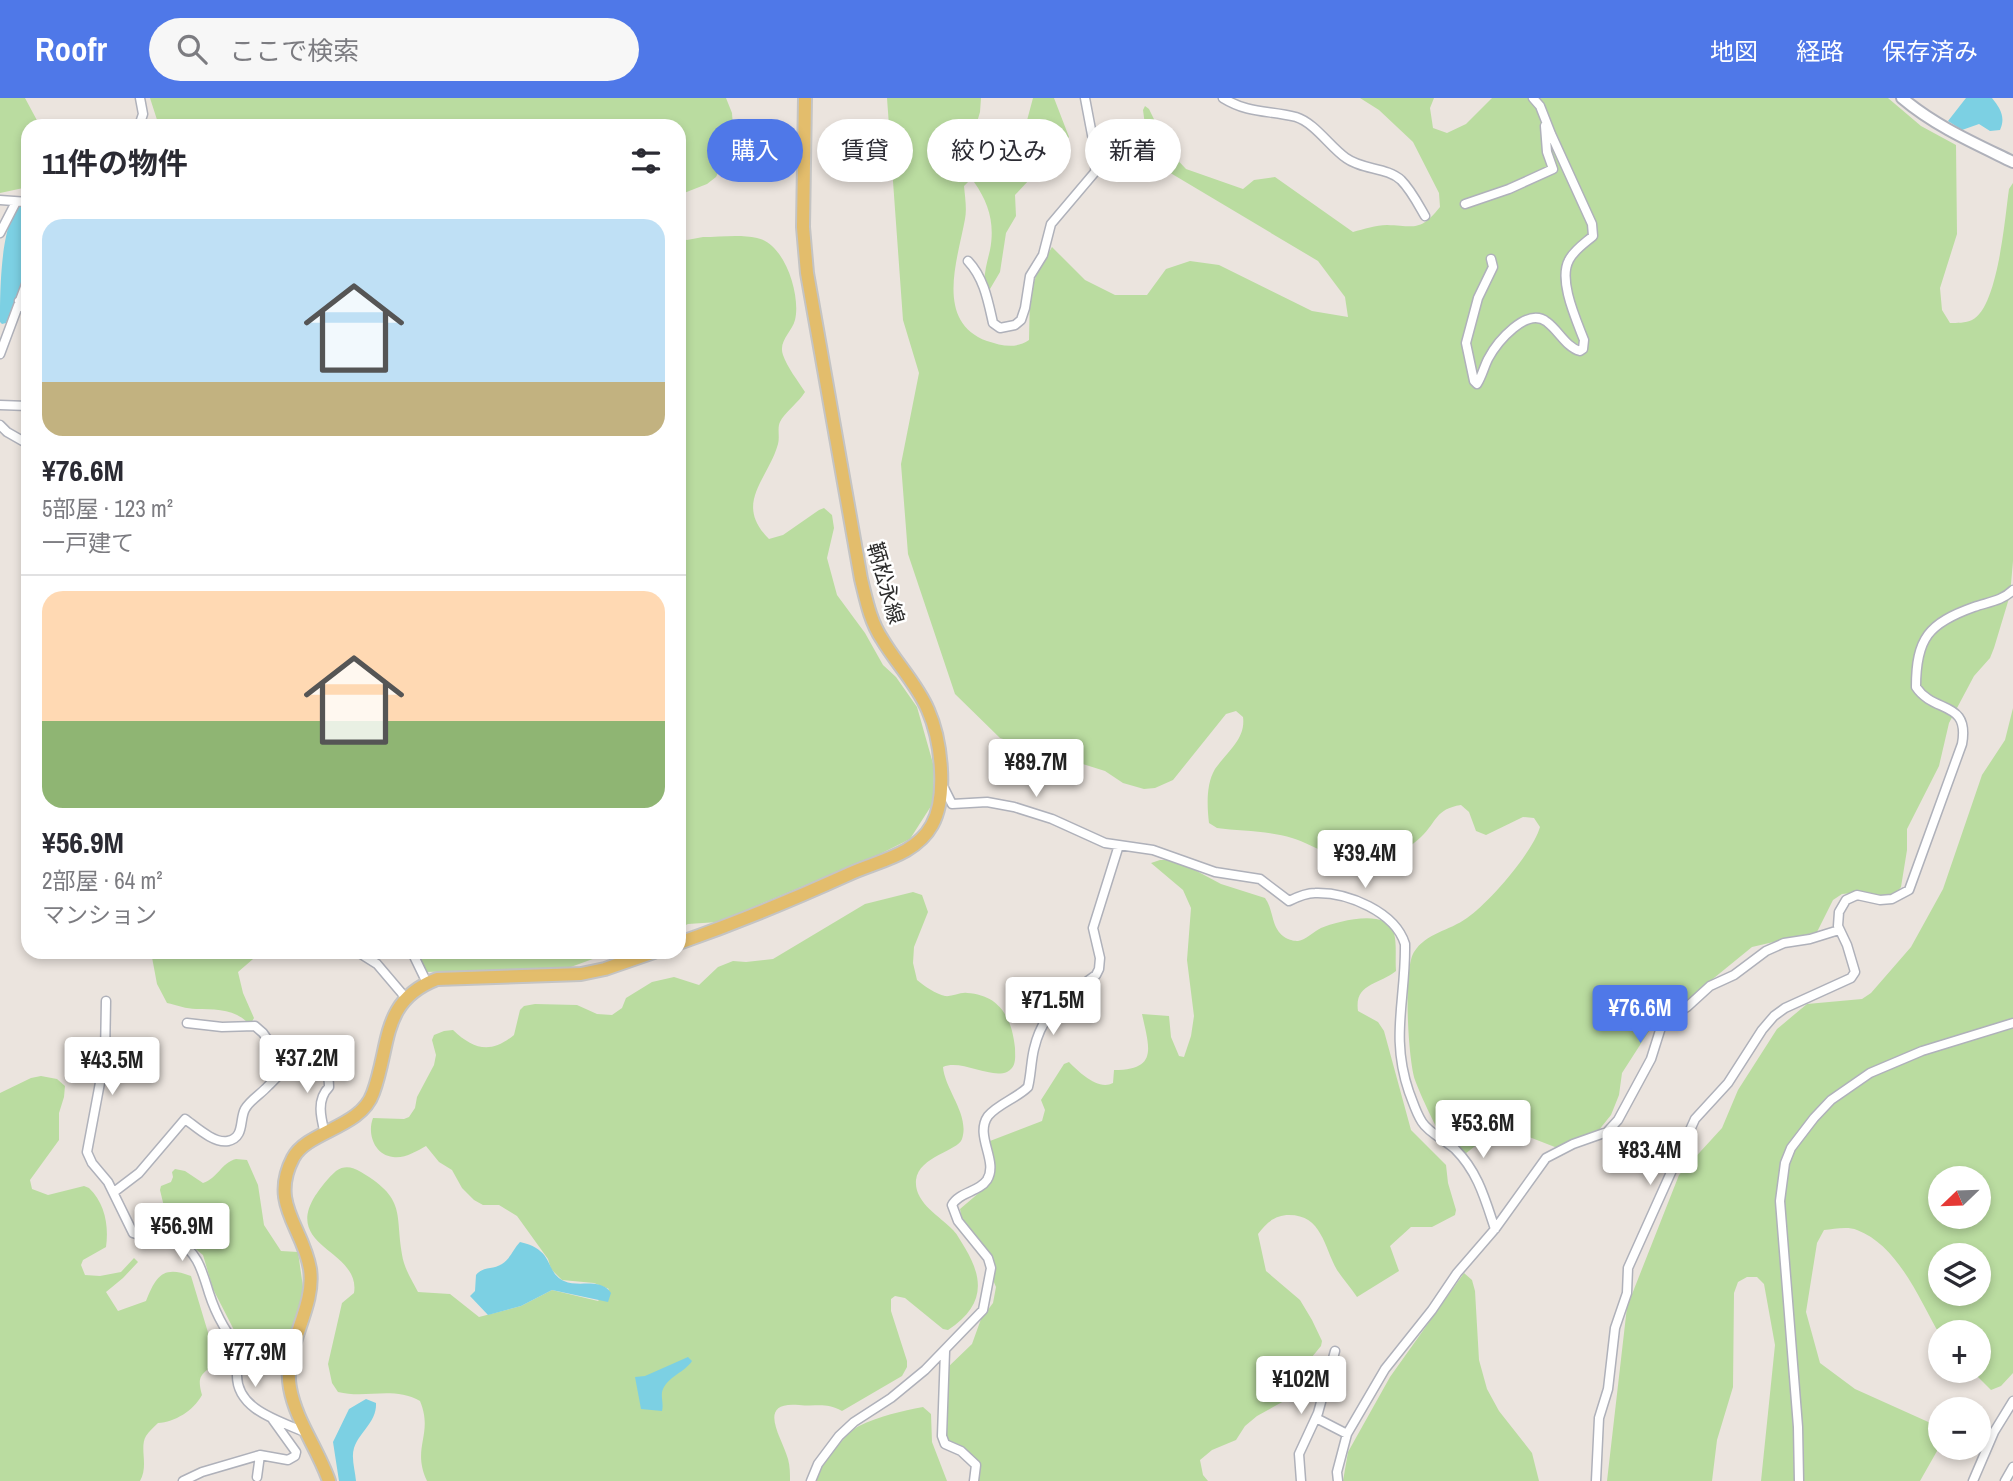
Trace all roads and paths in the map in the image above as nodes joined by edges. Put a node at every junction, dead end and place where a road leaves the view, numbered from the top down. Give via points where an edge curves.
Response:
1 (140, 98) edge
2 (805, 98) edge
3 (1085, 98) edge
4 (1223, 98) edge
5 (1533, 98) edge
6 (1902, 98) edge
7 (1544, 116) junction
8 (141, 119) edge
9 (2013, 162) edge
10 (0, 200) edge
11 (16, 202) junction
12 (21, 202) edge
13 (1465, 204) dead end
14 (1425, 216) dead end
15 (0, 233) edge
16 (1491, 259) dead end
17 (968, 261) dead end
18 (21, 296) edge
19 (19, 301) junction
20 (21, 304) edge
21 (0, 354) edge
22 (0, 405) edge
23 (21, 406) edge
24 (0, 425) edge
25 (21, 440) edge
26 (2013, 590) edge
27 (941, 782) junction
28 (1119, 845) junction
29 (1839, 930) junction
30 (686, 940) edge
31 (369, 959) edge
32 (415, 959) edge
33 (635, 959) edge
34 (427, 983) junction
35 (405, 998) junction
36 (106, 1001) dead end
37 (187, 1023) dead end
38 (2013, 1023) edge
39 (286, 1067) junction
40 (325, 1134) junction
41 (114, 1192) junction
42 (1495, 1229) junction
43 (945, 1351) junction
44 (1335, 1351) dead end
45 (244, 1354) junction
46 (289, 1368) junction
47 (2013, 1401) edge
48 (271, 1418) junction
49 (1316, 1418) junction
50 (307, 1433) junction
51 (1347, 1434) junction
52 (260, 1455) junction
53 (2013, 1467) edge
54 (257, 1477) dead end
55 (183, 1481) edge
56 (329, 1481) edge
57 (811, 1481) edge
58 (974, 1481) edge
59 (1301, 1481) edge
60 (1338, 1481) edge
61 (1596, 1481) edge
62 (1799, 1481) edge
63 (1973, 1481) edge
64 (2005, 1481) edge

1 - 8 street
2 - 27 main road, 鞆松永線 via 807,273 861,579 880,637 929,711
3 - 17 street via 1095,172 1051,224 1043,255 1030,276 1021,320 1015,325 1000,328 993,323 986,294
4 - 14 street via 1252,111 1304,121 1346,159 1400,179
5 - 7 street
6 - 9 street via 1952,132
7 - 13 street via 1553,169
7 - 16 street via 1592,224 1593,236 1569,260 1564,274 1583,349 1573,349 1554,327 1534,317 1506,335 1487,360 1477,384 1466,343 1478,298 1493,267
10 - 11 street
11 - 12 street
11 - 15 street
18 - 19 street
19 - 20 street
19 - 21 street
22 - 23 street
24 - 25 street
26 - 29 street via 1939,622 1924,638 1916,687 1959,716 1965,729 1962,744 1909,890 1892,899 1852,896 1839,912
27 - 28 street via 953,804 986,802 1014,807
27 - 30 main road, 鞆松永線 via 940,806 932,827 916,843 787,903
28 - 42 street via 1153,850 1215,872 1260,879 1289,901 1307,894 1334,895 1376,910 1401,932 1406,959 1398,1032 1404,1076 1423,1124 1454,1149 1480,1182
28 - 43 street via 1093,928 1100,969 1053,1008 1041,1026 1028,1087 992,1112 984,1127 988,1177 952,1205 991,1268 983,1310
29 - 42 street via 1766,951 1666,1019 1651,1059 1618,1120 1607,1132 1546,1158
29 - 61 street via 1854,972 1851,978 1802,998 1774,1016 1728,1083 1695,1119 1644,1230 1629,1268 1627,1293 1615,1328 1608,1389 1599,1418
31 - 35 street
32 - 34 street
33 - 34 main road via 581,974
34 - 35 main road
35 - 40 main road via 391,1020 373,1096 343,1125
36 - 41 street via 105,1056 87,1152
37 - 39 street via 255,1026
38 - 62 street via 1922,1051 1870,1073 1831,1100 1791,1148 1780,1201
39 - 40 street via 304,1060 325,1069 329,1087 320,1100
39 - 41 street via 243,1111 236,1136 221,1140 185,1119 138,1173
40 - 46 main road via 294,1155 284,1180 285,1204 310,1269 309,1292
41 - 45 street via 133,1233 175,1240 191,1251 218,1314
42 - 51 street via 1385,1369
43 - 57 street via 839,1436
43 - 58 street via 942,1436 945,1444 972,1459
44 - 49 street
45 - 46 street via 255,1350 287,1360
45 - 48 street via 237,1367 237,1384 243,1397
46 - 50 main road via 293,1403
47 - 63 street
48 - 50 street
48 - 52 street via 295,1456 288,1460
49 - 51 street
49 - 59 street via 1299,1454
50 - 56 main road
51 - 60 street
52 - 54 street
52 - 55 street
53 - 64 street

